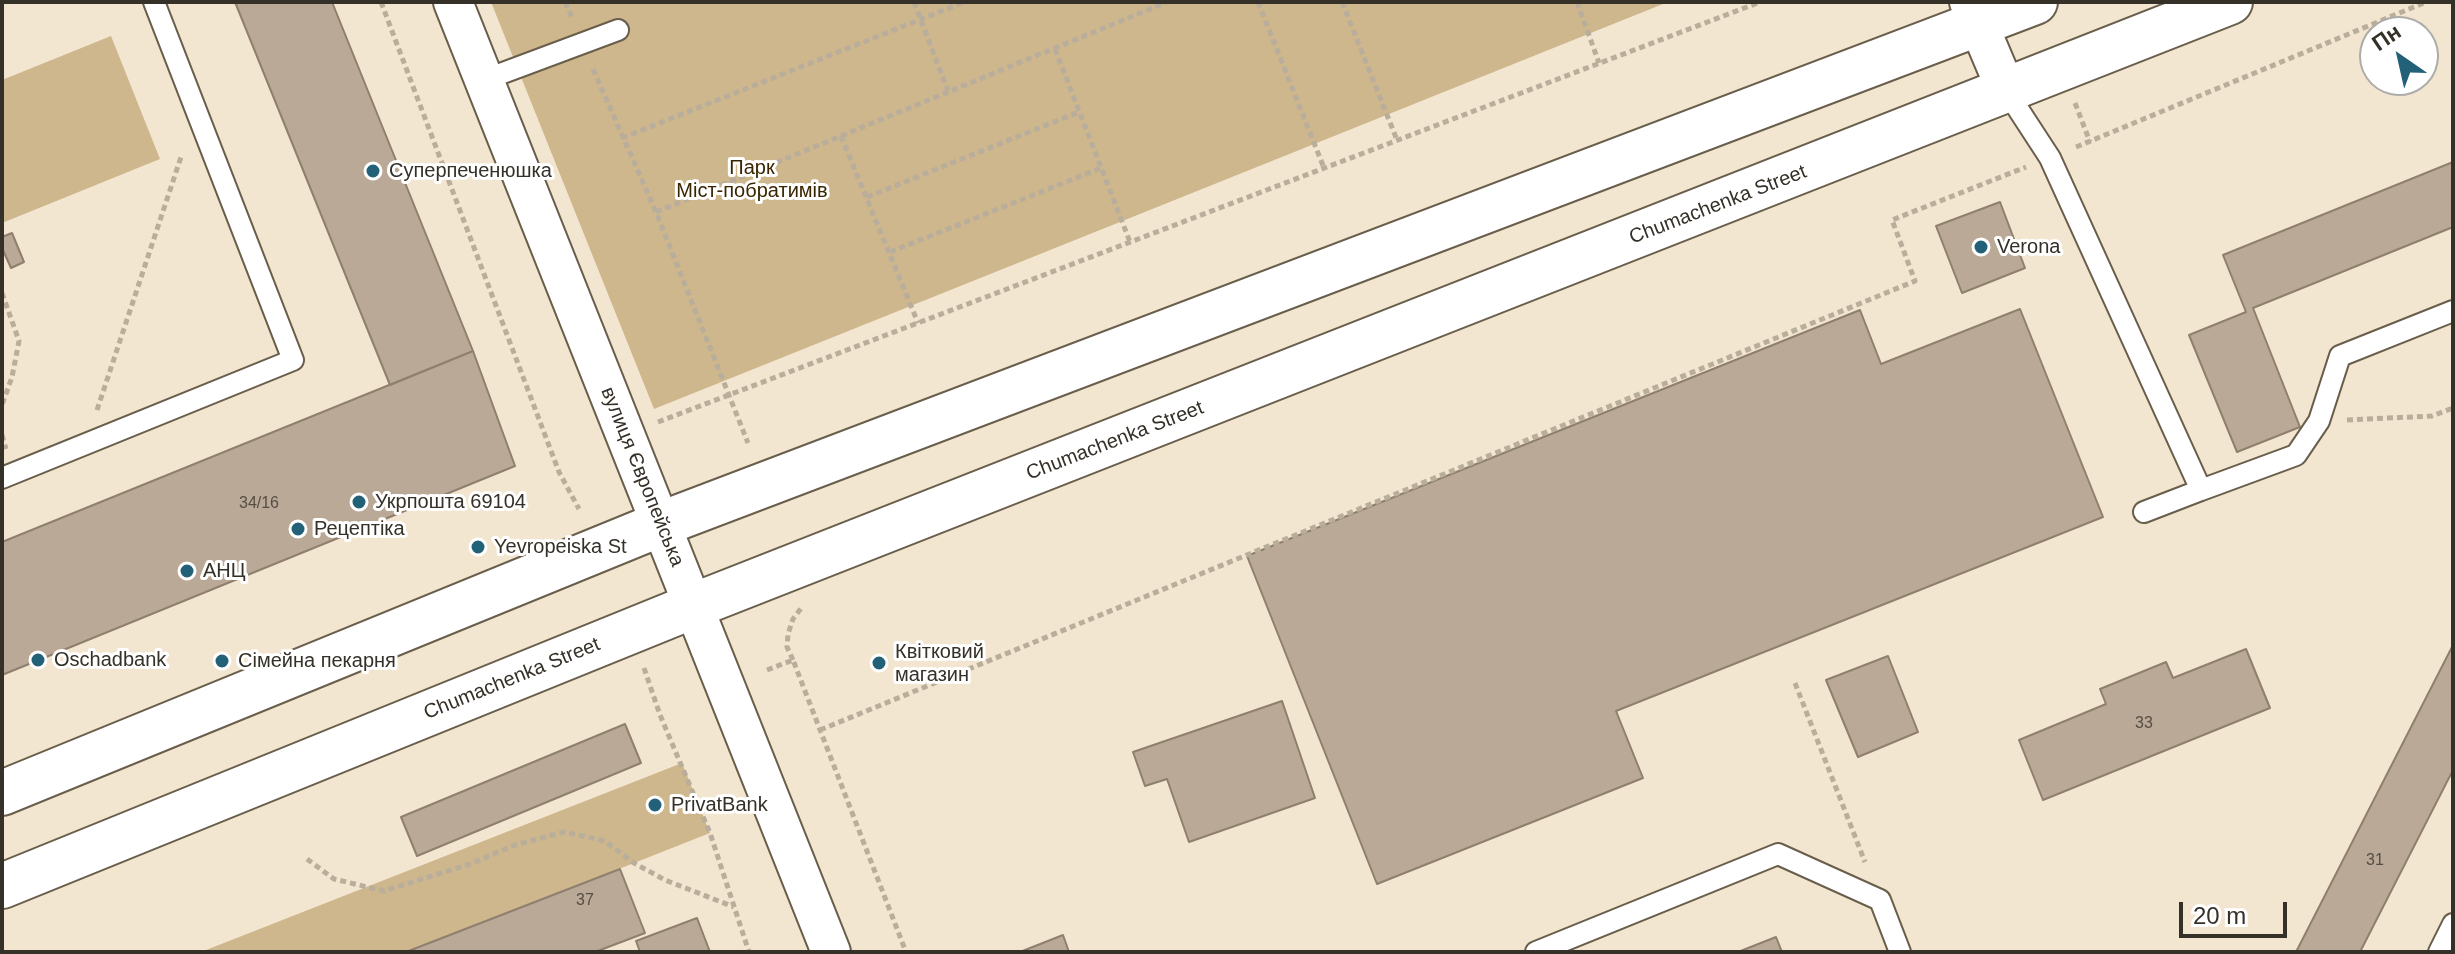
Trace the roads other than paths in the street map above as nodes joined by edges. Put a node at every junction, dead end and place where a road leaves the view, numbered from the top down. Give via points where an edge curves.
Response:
1 (154, 2) edge
2 (453, 2) edge
3 (2035, 2) edge
4 (2230, 2) edge
5 (1973, 14) edge
6 (618, 30) dead end
7 (484, 80) junction
8 (2007, 92) junction
9 (2453, 311) edge
10 (2, 478) edge
11 (2201, 490) junction
12 (2144, 512) dead end
13 (661, 524) junction
14 (693, 606) junction
15 (2, 793) edge
16 (2, 886) edge
17 (2453, 924) edge
18 (831, 952) edge
19 (1536, 952) edge
20 (1900, 952) edge
21 (2439, 952) edge

1 - 10 lane via 293,360
2 - 7 street, вулиця Європейська
3 - 5 street
4 - 8 street, Chumachenka Street
5 - 8 street
5 - 13 street
6 - 7 lane
7 - 13 street, вулиця Європейська
8 - 11 lane via 2050,158
8 - 14 street, Chumachenka Street
9 - 11 lane via 2340,356 2319,421 2296,455
11 - 12 lane
13 - 14 street, вулиця Європейська
13 - 15 street
14 - 16 street, Chumachenka Street
14 - 18 street, вулиця Європейська
17 - 21 lane
19 - 20 lane via 1778,854 1880,900

